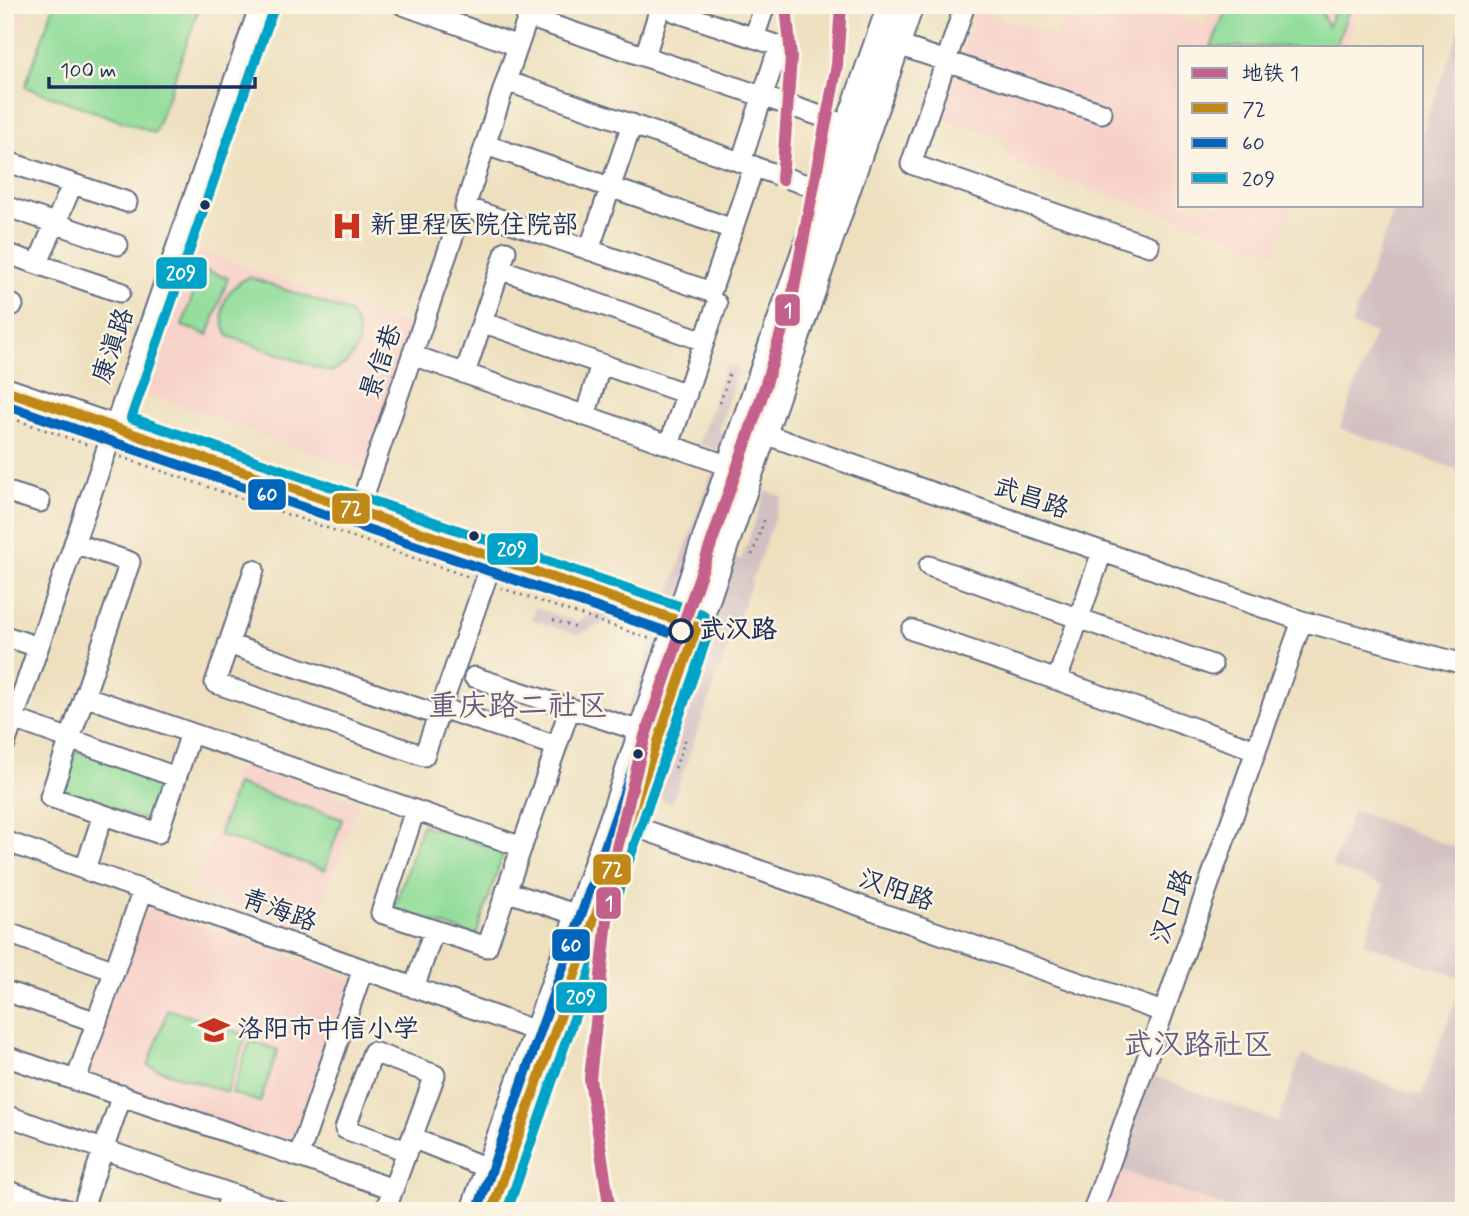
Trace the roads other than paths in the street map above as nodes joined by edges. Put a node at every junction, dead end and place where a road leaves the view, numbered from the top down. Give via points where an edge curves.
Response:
1 (248, 5) edge
2 (260, 5) edge
3 (663, 5) edge
4 (765, 5) edge
5 (890, 5) edge
6 (911, 5) edge
7 (965, 5) edge
8 (410, 6) edge
9 (525, 9) edge
10 (754, 38) junction
11 (888, 42) junction
12 (518, 46) junction
13 (645, 56) junction
14 (945, 61) junction
15 (506, 80) junction
16 (762, 96) junction
17 (1102, 113) dead end
18 (632, 124) junction
19 (847, 125) junction
20 (486, 145) junction
21 (5, 161) edge
22 (747, 164) junction
23 (72, 184) junction
24 (610, 188) junction
25 (824, 191) junction
26 (127, 202) dead end
27 (5, 206) edge
28 (55, 223) junction
29 (456, 229) dead end
30 (733, 229) junction
31 (118, 245) dead end
32 (1149, 246) dead end
33 (589, 250) junction
34 (5, 253) edge
35 (38, 264) junction
36 (120, 292) dead end
37 (717, 303) dead end
38 (482, 323) junction
39 (705, 341) junction
40 (412, 355) junction
41 (601, 364) junction
42 (465, 373) junction
43 (5, 390) edge
44 (687, 394) junction
45 (5, 403) edge
46 (585, 416) junction
47 (753, 430) junction
48 (105, 438) junction
49 (669, 445) junction
50 (729, 466) junction
51 (5, 491) edge
52 (40, 502) dead end
53 (358, 512) junction
54 (74, 543) junction
55 (1102, 552) junction
56 (929, 566) dead end
57 (254, 570) dead end
58 (489, 571) junction
59 (1079, 618) junction
60 (1302, 621) junction
61 (912, 630) dead end
62 (681, 633) junction
63 (5, 636) edge
64 (228, 644) junction
65 (34, 646) junction
66 (1464, 664) edge
67 (1212, 665) dead end
68 (474, 677) dead end
69 (1057, 680) junction
70 (84, 696) junction
71 (11, 708) edge
72 (570, 709) junction
73 (439, 711) junction
74 (640, 731) junction
75 (191, 733) junction
76 (70, 739) junction
77 (5, 744) edge
78 (557, 746) junction
79 (1256, 750) junction
80 (176, 777) junction
81 (415, 810) junction
82 (103, 815) junction
83 (620, 822) junction
84 (5, 841) edge
85 (522, 847) junction
86 (85, 869) junction
87 (143, 890) junction
88 (506, 891) junction
89 (577, 915) junction
90 (433, 930) junction
91 (5, 941) edge
92 (363, 970) junction
93 (115, 971) junction
94 (414, 988) junction
95 (5, 991) edge
96 (1163, 1012) junction
97 (97, 1022) junction
98 (536, 1031) junction
99 (5, 1056) edge
100 (76, 1080) junction
101 (122, 1095) junction
102 (5, 1115) edge
103 (410, 1145) junction
104 (103, 1149) junction
105 (299, 1155) junction
106 (487, 1168) junction
107 (5, 1189) edge
108 (393, 1189) junction
109 (228, 1202) edge
110 (28, 1204) edge
111 (70, 1211) edge
112 (82, 1211) edge
113 (280, 1211) edge
114 (385, 1211) edge
115 (473, 1211) edge
116 (492, 1211) edge
117 (1093, 1211) edge

1 - 48 street, 康滇路
2 - 48 street, 康滇路
3 - 10 street
3 - 13 street
4 - 10 street
5 - 11 main road
6 - 11 main road
7 - 14 street
8 - 12 street
9 - 12 street
9 - 13 street
10 - 16 street via 779,46
11 - 14 street
11 - 19 main road
11 - 47 main road
12 - 15 street
13 - 16 street
14 - 17 street
14 - 32 street via 911,164
15 - 18 street
15 - 20 street
16 - 19 street
16 - 22 street
18 - 22 street
18 - 24 street
19 - 25 main road
20 - 24 street
20 - 33 street via 465,207
21 - 23 street
22 - 25 street
22 - 30 street
23 - 26 street
23 - 28 street
24 - 30 street
24 - 33 street
25 - 47 main road
27 - 28 street
28 - 31 street
28 - 35 street
29 - 40 street, 景信巷
30 - 33 street via 711,292
34 - 35 street
35 - 36 street
37 - 39 street
38 - 39 street via 503,260
38 - 41 street
38 - 42 street
39 - 44 street
40 - 42 street
40 - 53 street, 景信巷
41 - 44 street
41 - 46 street
42 - 46 street
43 - 48 main road
44 - 49 street
45 - 48 main road
46 - 49 street
47 - 50 main road
47 - 55 street, 武昌路
47 - 62 main road
48 - 53 main road
48 - 54 street, 康滇路
48 - 58 main road
48 - 65 street, 康滇路
49 - 50 street
50 - 62 main road
51 - 52 street
53 - 58 main road
54 - 65 street, 康滇路
54 - 70 street via 130,562
55 - 59 street
55 - 60 street, 武昌路
56 - 59 street
57 - 64 street
58 - 62 main road
58 - 73 street
59 - 67 street
59 - 69 street
60 - 66 street, 武昌路
60 - 79 street, 汉口路
61 - 69 street
62 - 74 main road
62 - 83 main road
63 - 65 street
64 - 73 street
64 - 73 street via 215,683 424,756
65 - 71 street, 康滇路
68 - 72 street
69 - 79 street
70 - 75 street
70 - 76 street
71 - 76 street
71 - 77 street, 康滇路
72 - 74 street
72 - 78 street
73 - 78 street
74 - 83 main road
75 - 80 street
75 - 81 street
76 - 80 street
76 - 82 street via 50,797
78 - 85 street
79 - 96 street, 汉口路
80 - 82 street via 158,833
81 - 85 street
81 - 90 street via 381,913
82 - 86 street
83 - 89 main road
83 - 96 street, 汉阳路
83 - 116 main road
84 - 86 street, 青海路
85 - 88 street
86 - 87 street, 青海路
87 - 92 street, 青海路
87 - 93 street
88 - 89 street
88 - 90 street via 487,947
89 - 98 main road
90 - 94 street
91 - 93 street via 8,933
92 - 94 street, 青海路
92 - 105 street
93 - 97 street
94 - 98 street, 青海路
95 - 97 street
96 - 117 street, 汉口路
97 - 100 street
98 - 106 main road
99 - 100 street
100 - 101 street
101 - 104 street
101 - 105 street
102 - 104 street
103 - 103 street via 435,1075 373,1052 345,1129
103 - 106 street
103 - 108 street
104 - 109 street
104 - 112 street
105 - 108 street
106 - 115 main road
107 - 110 street
108 - 114 street
109 - 113 street
110 - 111 street

